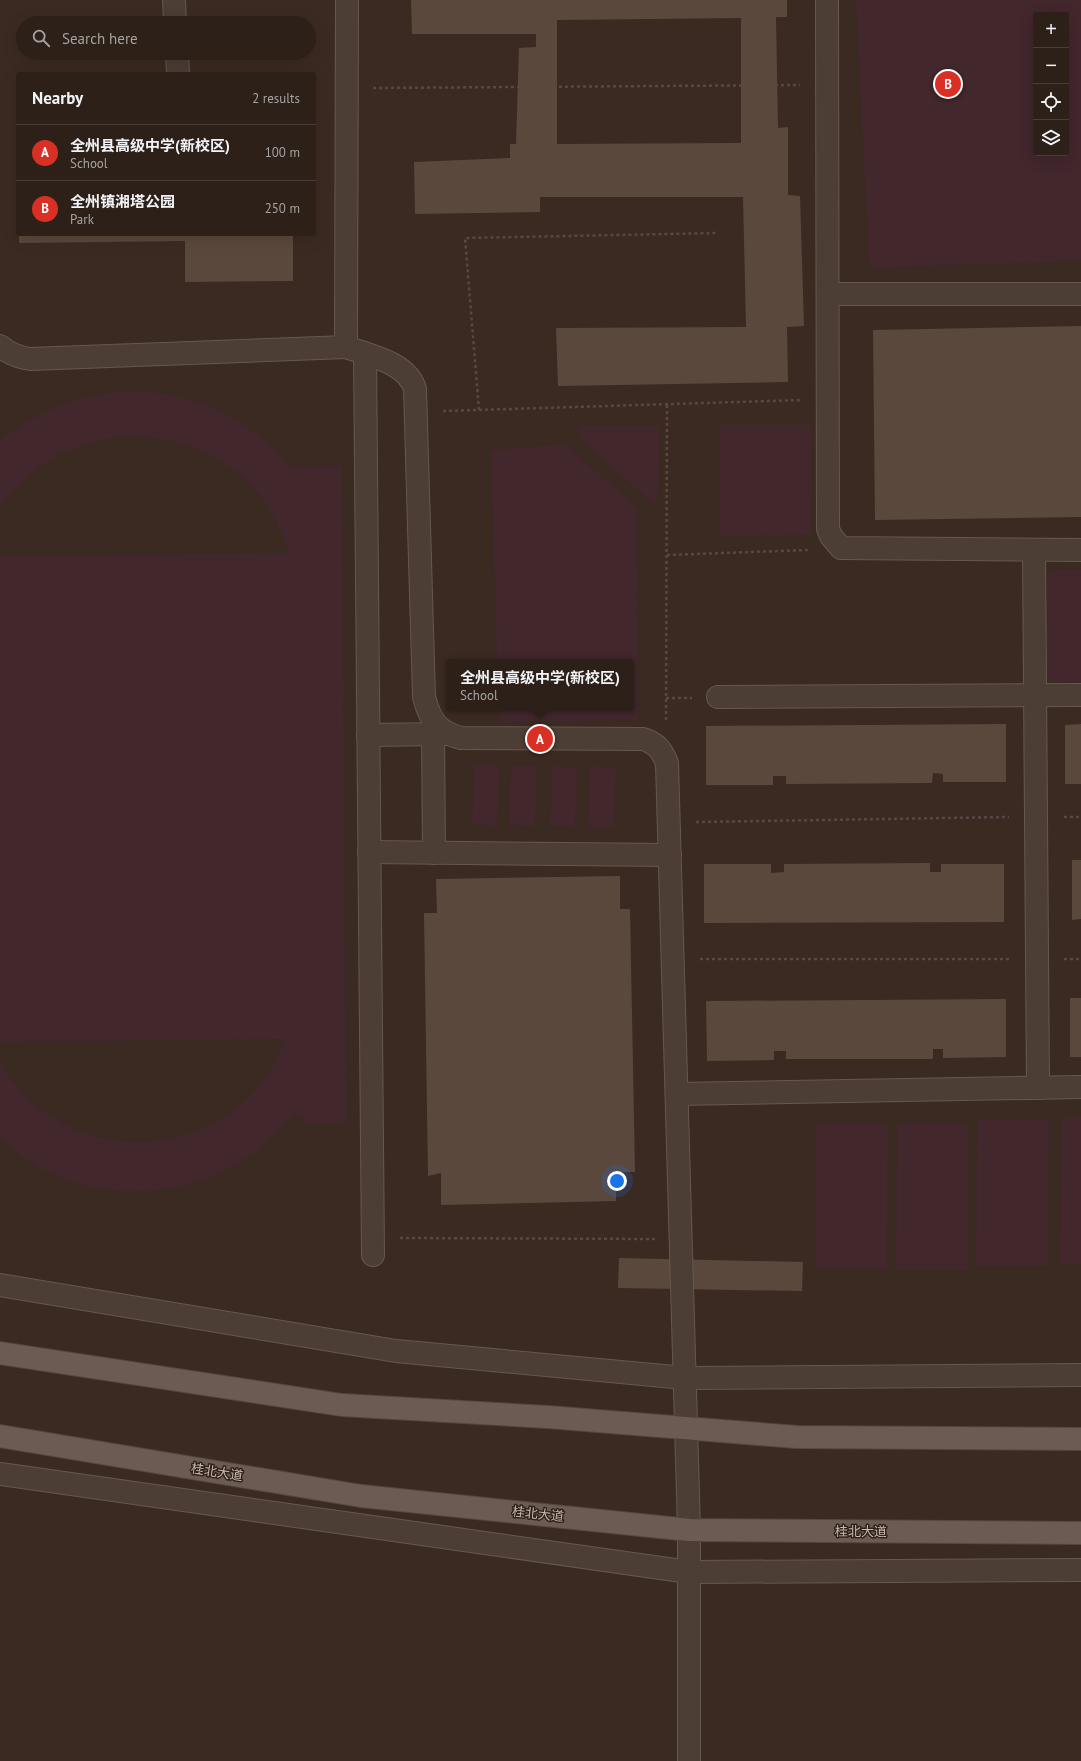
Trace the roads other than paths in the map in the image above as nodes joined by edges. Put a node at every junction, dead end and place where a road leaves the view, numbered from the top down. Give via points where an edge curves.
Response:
1 (174, 0) edge
2 (347, 0) edge
3 (827, 0) edge
4 (175, 16) edge
5 (177, 60) edge
6 (178, 72) edge
7 (828, 294) junction
8 (1081, 294) edge
9 (0, 346) edge
10 (356, 350) junction
11 (1034, 550) junction
12 (1081, 550) edge
13 (1081, 694) edge
14 (1035, 695) junction
15 (718, 697) dead end
16 (440, 734) junction
17 (368, 735) junction
18 (369, 852) junction
19 (434, 853) junction
20 (670, 854) junction
21 (1081, 1087) edge
22 (1038, 1088) junction
23 (677, 1094) junction
24 (372, 1247) road end
25 (0, 1285) edge
26 (0, 1353) edge
27 (1081, 1375) edge
28 (685, 1378) junction
29 (686, 1428) junction
30 (0, 1436) edge
31 (1081, 1439) edge
32 (0, 1474) edge
33 (689, 1530) junction
34 (1081, 1533) edge
35 (1081, 1570) edge
36 (689, 1572) junction
37 (689, 1761) edge

1 - 4 street
2 - 10 street via 346,88
3 - 7 street
5 - 6 street
7 - 8 street
7 - 11 street via 830,536 841,548
9 - 10 street via 18,357 30,359
10 - 16 street via 398,367 408,375 415,389 424,697
10 - 17 street
11 - 12 street
11 - 14 street
13 - 14 street
14 - 15 street
14 - 22 street
16 - 17 street
16 - 19 street
16 - 20 street via 460,738 643,739 651,742 662,751 667,763
17 - 18 street
18 - 19 street
18 - 24 street
19 - 20 street
20 - 23 street
21 - 22 street
22 - 23 street
23 - 28 street
25 - 28 street via 396,1350
26 - 29 main road via 342,1404
27 - 28 street
28 - 29 street
29 - 31 main road via 797,1437
29 - 33 street
30 - 33 main road, 桂北大道 via 361,1496
32 - 36 street
33 - 34 main road, 桂北大道
33 - 36 street
35 - 36 street
36 - 37 street

